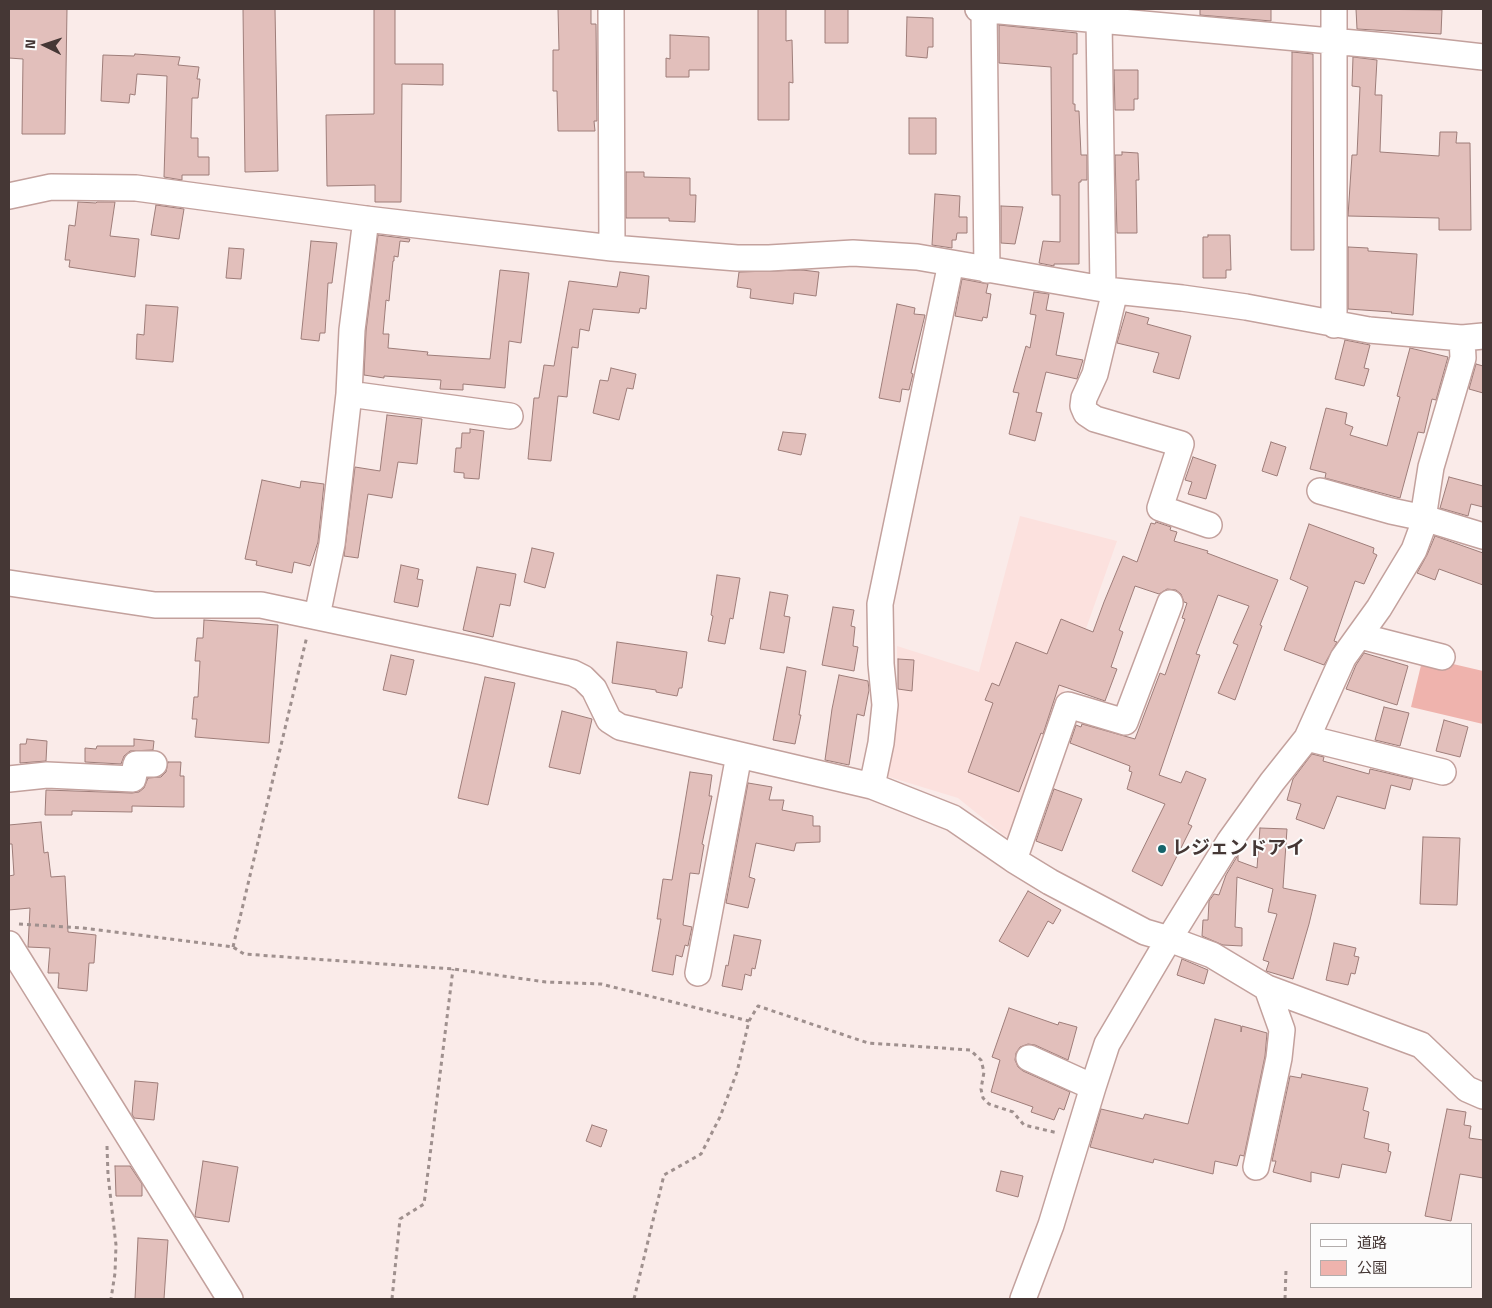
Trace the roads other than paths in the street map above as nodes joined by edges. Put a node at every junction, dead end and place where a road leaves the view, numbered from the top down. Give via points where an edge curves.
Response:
1 (611, 9) edge
2 (978, 9) edge
3 (984, 9) edge
4 (1334, 9) edge
5 (1016, 10) edge
6 (1099, 20) junction
7 (1334, 42) junction
8 (1483, 57) edge
9 (9, 196) edge
10 (366, 219) junction
11 (612, 248) junction
12 (951, 263) junction
13 (987, 270) junction
14 (1109, 290) junction
15 (1334, 325) junction
16 (1472, 337) edge
17 (349, 394) junction
18 (510, 416) dead end
19 (1320, 491) dead end
20 (1424, 518) junction
21 (1209, 525) dead end
22 (1483, 536) edge
23 (9, 583) edge
24 (1170, 603) dead end
25 (316, 616) junction
26 (1360, 636) junction
27 (1442, 657) dead end
28 (1307, 738) junction
29 (739, 755) junction
30 (154, 764) dead end
31 (1443, 772) dead end
32 (9, 779) edge
33 (872, 786) junction
34 (1014, 860) junction
35 (13, 934) edge
36 (1169, 939) junction
37 (698, 972) dead end
38 (1267, 988) junction
39 (1029, 1058) dead end
40 (1093, 1087) junction
41 (1483, 1096) edge
42 (1256, 1167) dead end
43 (230, 1299) edge
44 (1023, 1299) edge

1 - 11 street
2 - 3 street
3 - 5 street
3 - 13 street
4 - 7 street
5 - 6 street
6 - 7 street
6 - 14 street
7 - 8 street
7 - 15 street
9 - 10 street via 51,187 136,188
10 - 11 street
10 - 17 street via 352,330
11 - 12 street via 737,258 853,253 917,257
12 - 13 street
12 - 33 street via 880,604 885,705
13 - 14 street
14 - 15 street via 1246,307
14 - 21 street via 1095,374 1083,406 1086,413 1095,419 1181,444 1160,508
15 - 16 street
16 - 20 street via 1427,482
17 - 18 street
17 - 25 street via 332,544
19 - 20 street
20 - 22 street
20 - 26 street via 1414,550
23 - 25 street via 155,605 261,605
24 - 34 street via 1125,722 1068,705
25 - 29 street via 573,673 594,689 609,720 620,728
26 - 27 street
26 - 28 street via 1343,658
28 - 31 street
28 - 36 street via 1229,842
29 - 33 street
29 - 37 street
30 - 32 street via 136,764 132,779 47,775
33 - 34 street via 953,818
34 - 36 street via 1111,916
35 - 43 street via 118,1120
36 - 38 street via 1212,955
36 - 40 street via 1107,1044
38 - 41 street via 1421,1046 1468,1089
38 - 42 street via 1282,1030
39 - 40 street
40 - 44 street via 1051,1225

